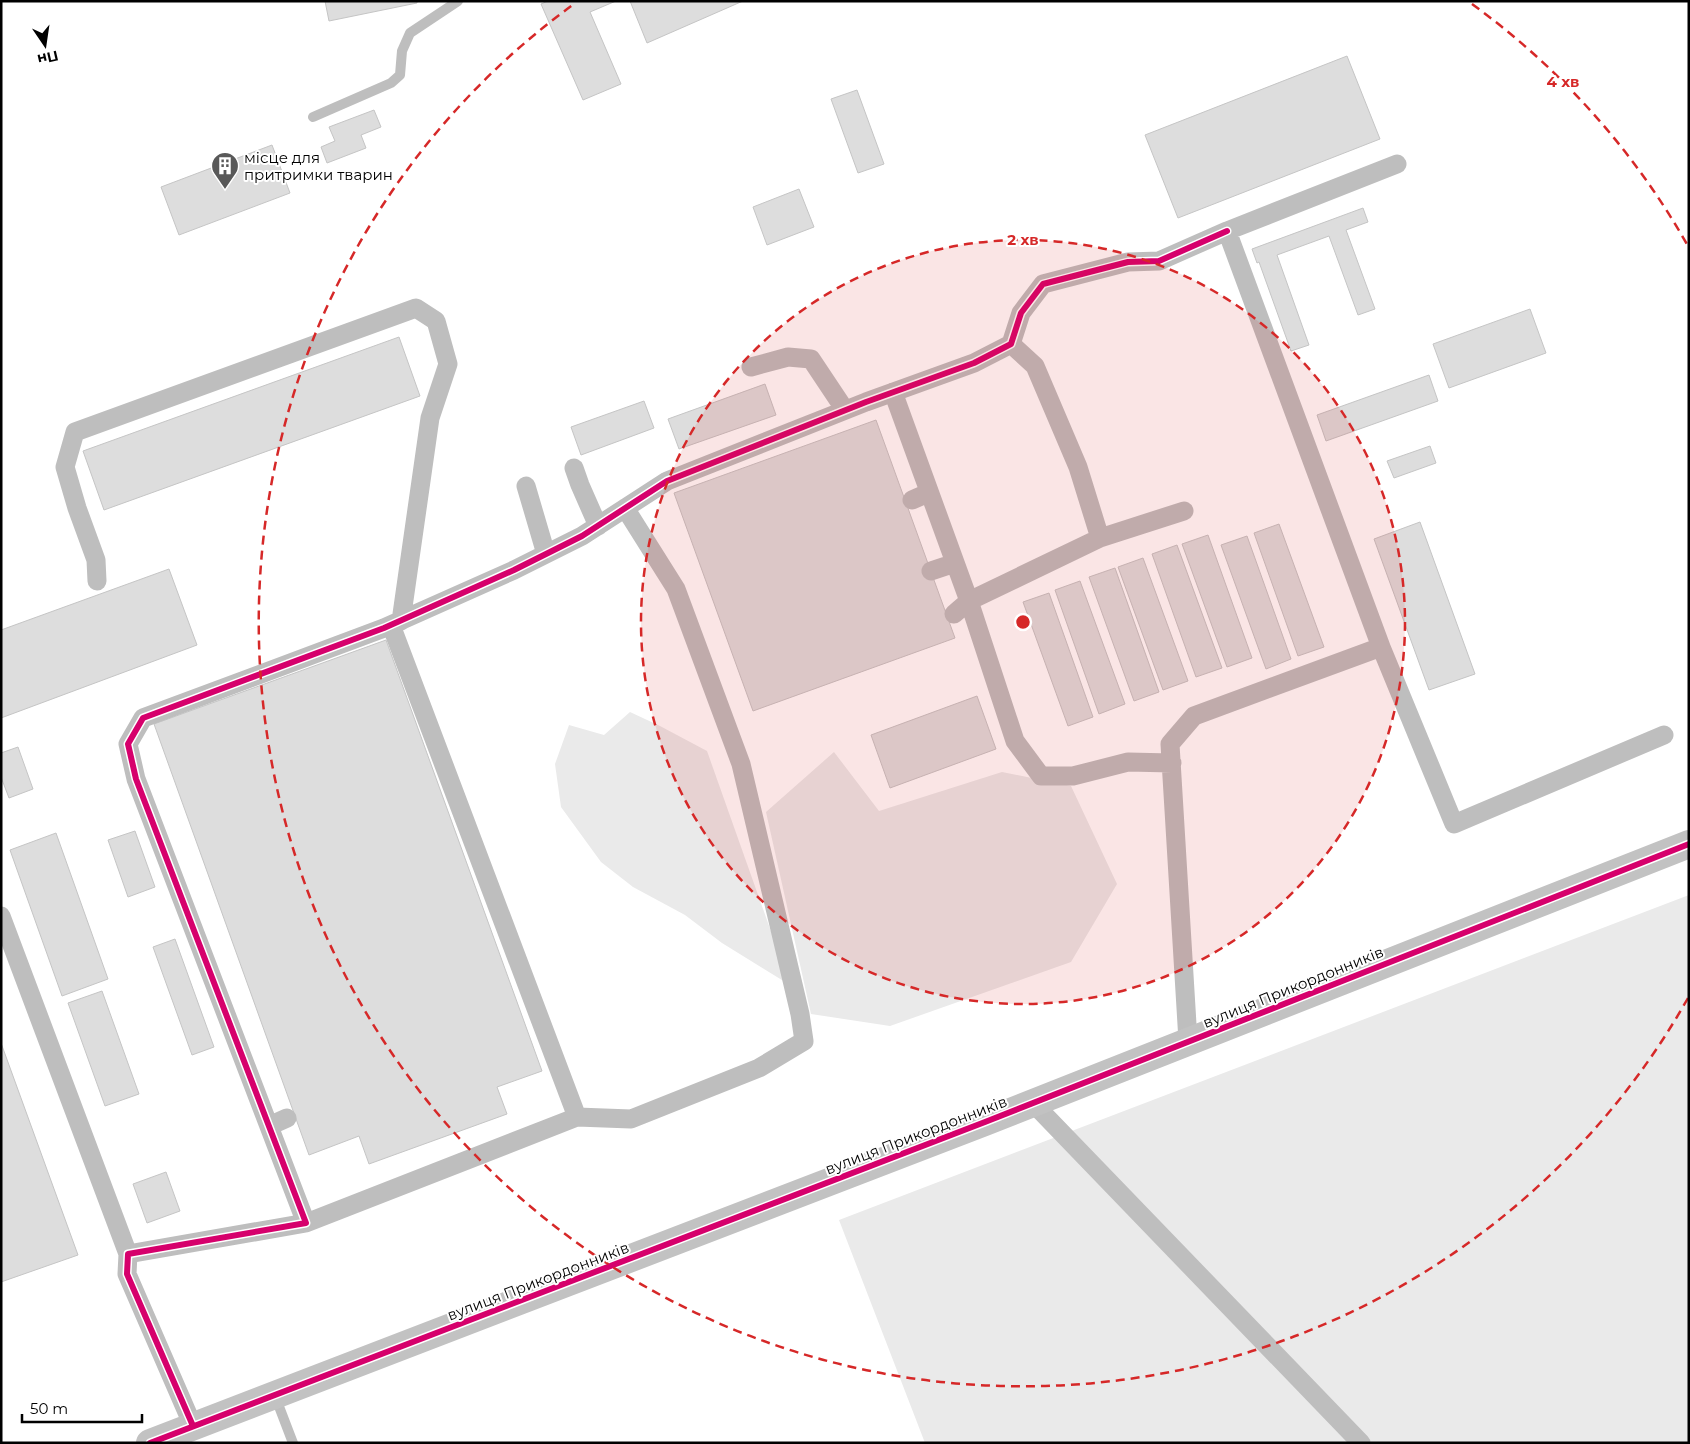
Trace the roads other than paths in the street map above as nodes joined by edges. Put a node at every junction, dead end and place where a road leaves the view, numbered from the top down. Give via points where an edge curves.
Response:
1 (458, 1) edge
2 (313, 117) dead end
3 (1397, 164) dead end
4 (1227, 231) junction
5 (1011, 344) junction
6 (751, 367) dead end
7 (893, 392) junction
8 (845, 410) junction
9 (574, 468) dead end
10 (526, 486) dead end
11 (625, 508) junction
12 (1184, 511) dead end
13 (598, 526) junction
14 (1100, 538) junction
15 (546, 554) junction
16 (955, 563) junction
17 (931, 571) dead end
18 (98, 581) dead end
19 (969, 601) junction
20 (954, 614) dead end
21 (396, 623) junction
22 (1381, 647) junction
23 (1664, 734) dead end
24 (1172, 763) junction
25 (1689, 844) edge
26 (1, 916) edge
27 (1188, 1041) junction
28 (1032, 1103) junction
29 (577, 1117) junction
30 (287, 1118) dead end
31 (269, 1126) junction
32 (306, 1222) junction
33 (128, 1254) junction
34 (275, 1395) junction
35 (193, 1426) junction
36 (150, 1443) edge
37 (293, 1443) edge
38 (1361, 1443) edge

1 - 2 lane via 410,33 402,51 400,75 391,83
3 - 4 street
4 - 5 street via 1159,261 1128,262 1043,284 1021,312
4 - 22 street
5 - 7 street via 974,363
5 - 14 street via 1035,366 1078,467
6 - 8 street via 788,357 811,359
7 - 8 street
7 - 16 street via 920,496
8 - 11 street via 667,481
9 - 13 street
10 - 15 street
11 - 13 street
11 - 29 street via 676,589 741,764 804,1041 760,1068 631,1119
12 - 14 street
13 - 15 street
14 - 19 street
15 - 21 street
16 - 17 street
16 - 19 street
18 - 21 street via 96,560 65,467 75,432 416,308 436,321 448,364 430,418
19 - 20 street
19 - 24 street via 1014,741 1042,776 1073,776 1128,762
21 - 29 street
21 - 31 street via 144,718 128,744 136,779
22 - 23 street via 1454,824
22 - 24 street via 1194,716 1170,744
24 - 27 street
25 - 27 street, вулиця Прикордонників
26 - 33 street
27 - 28 street, вулиця Прикордонників
28 - 34 street, вулиця Прикордонників
28 - 38 street
29 - 32 street
30 - 31 street
31 - 32 street
32 - 33 street
33 - 35 street via 127,1274
34 - 35 street, вулиця Прикордонників
34 - 37 lane
35 - 36 street, вулиця Прикордонників

